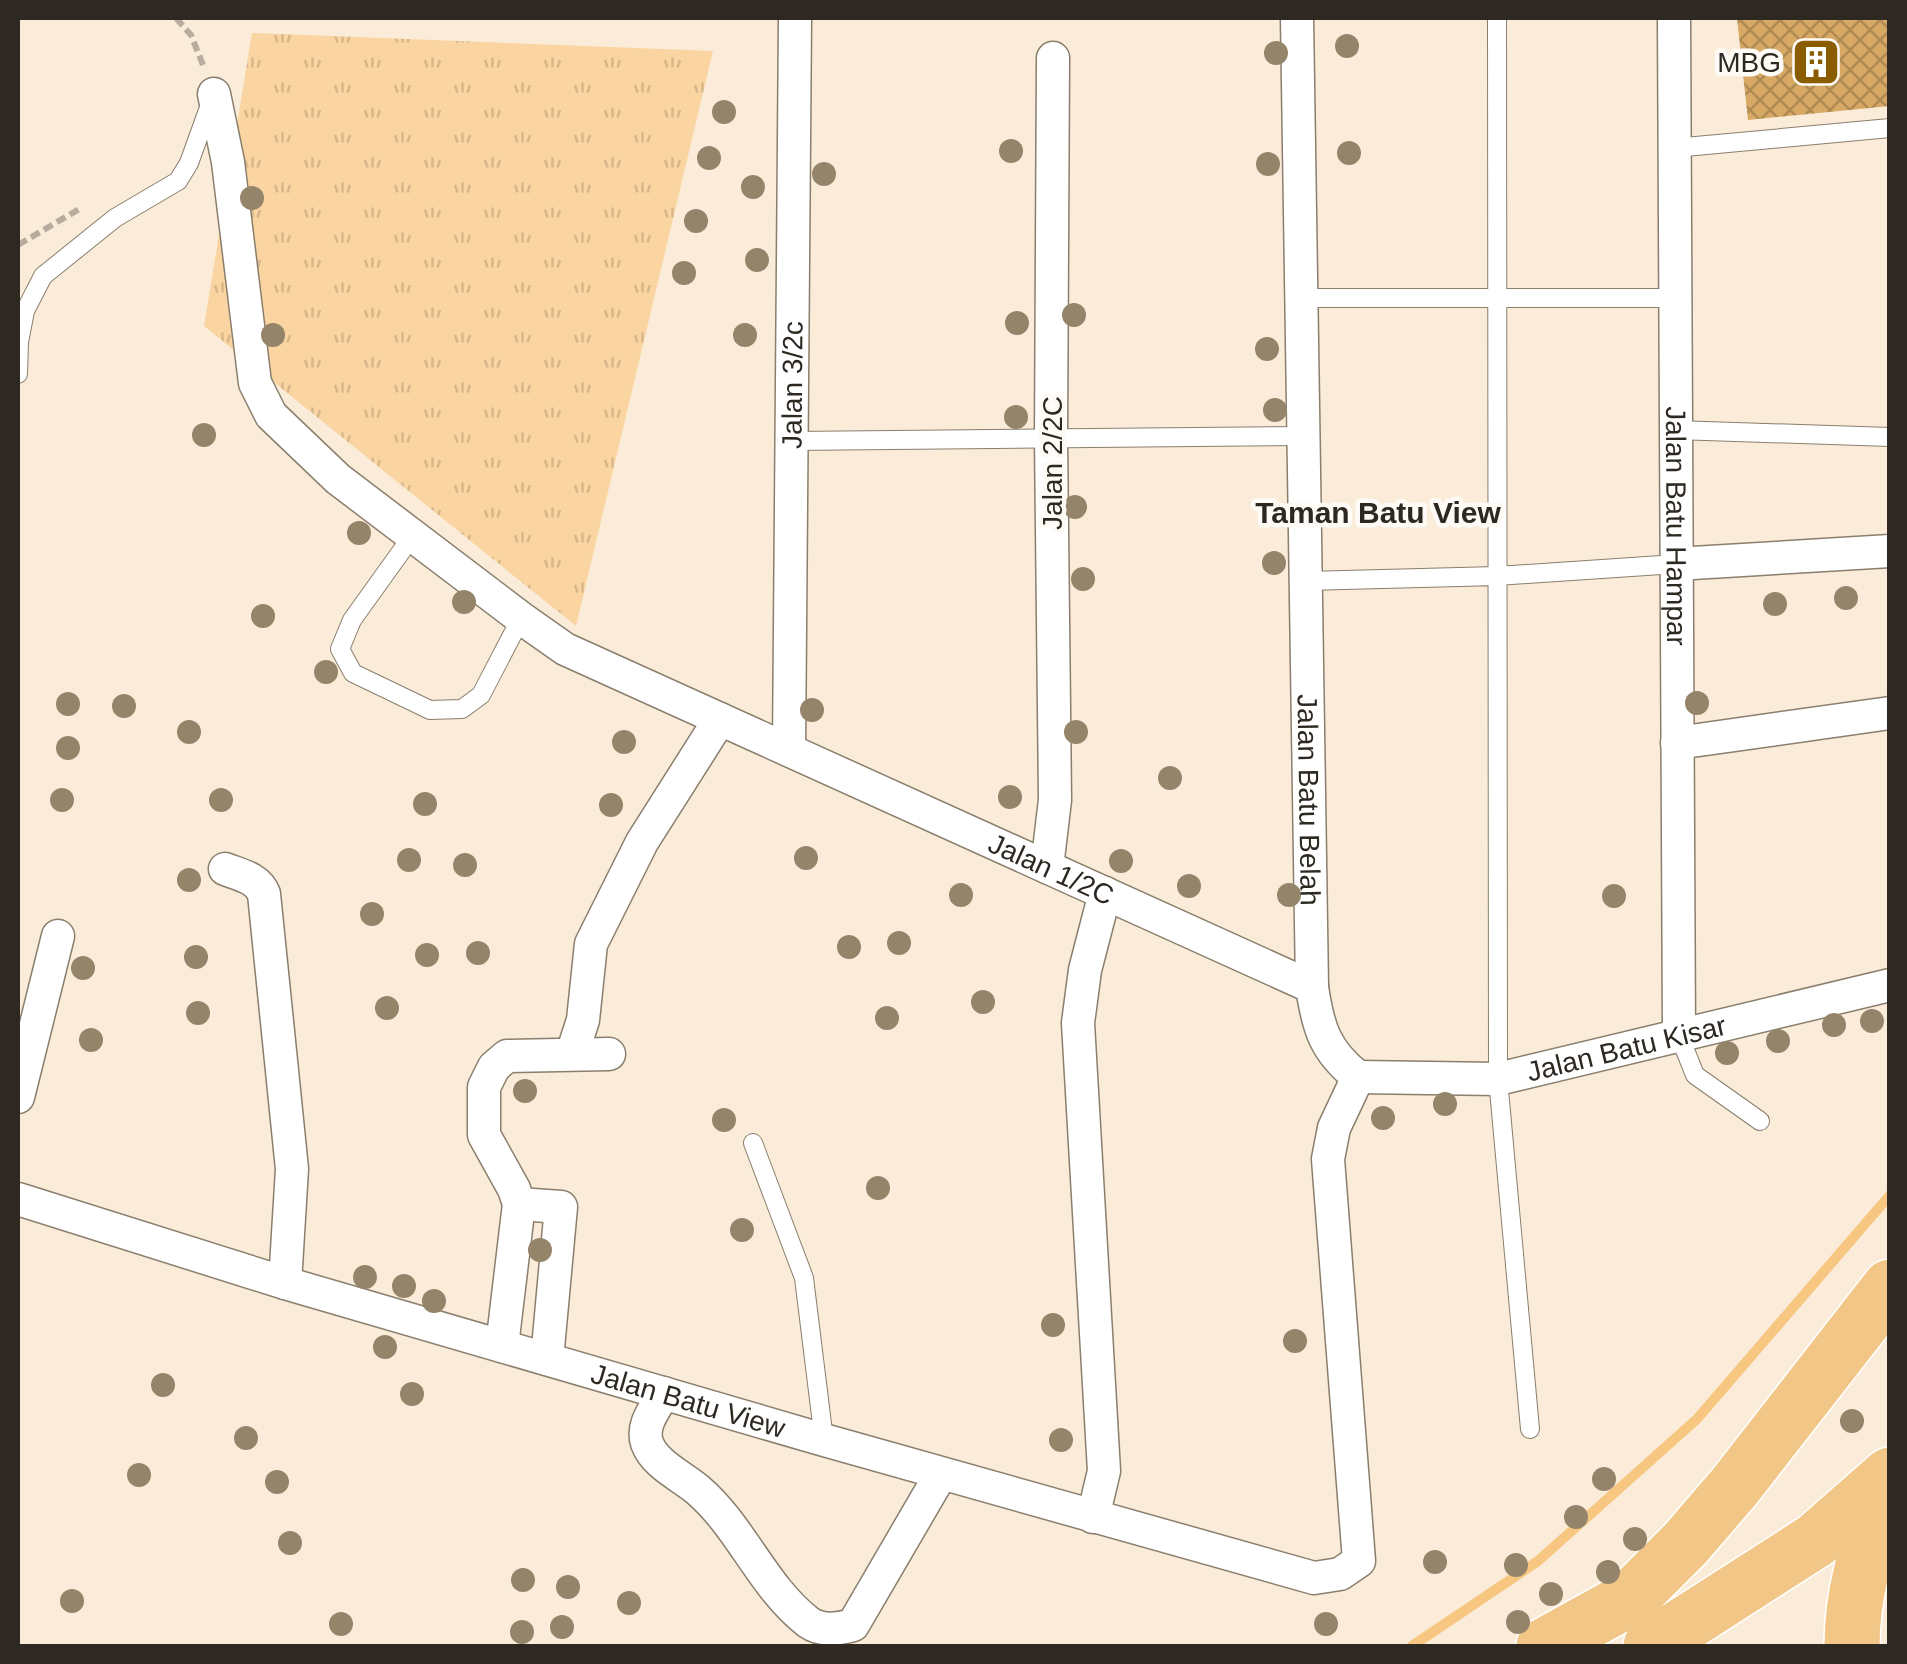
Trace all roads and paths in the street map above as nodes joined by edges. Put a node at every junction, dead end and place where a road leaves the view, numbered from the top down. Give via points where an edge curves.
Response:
1 (176, 18) edge
2 (795, 18) edge
3 (1297, 18) edge
4 (1497, 18) edge
5 (1674, 18) edge
6 (1052, 58) dead end
7 (214, 94) junction
8 (1890, 128) edge
9 (1674, 148) junction
10 (1302, 298) junction
11 (1675, 298) junction
12 (1497, 299) junction
13 (18, 374) edge
14 (1675, 430) junction
15 (1304, 436) junction
16 (1890, 436) edge
17 (1052, 438) junction
18 (792, 441) junction
19 (414, 535) junction
20 (1890, 550) edge
21 (1676, 564) junction
22 (1497, 576) junction
23 (1306, 581) junction
24 (520, 618) junction
25 (1890, 714) edge
26 (720, 719) junction
27 (1676, 743) junction
28 (790, 750) junction
29 (225, 868) dead end
30 (1047, 868) junction
31 (1105, 893) junction
32 (58, 936) dead end
33 (1890, 985) edge
34 (1312, 987) junction
35 (1680, 1035) junction
36 (572, 1054) junction
37 (609, 1054) dead end
38 (1358, 1077) junction
39 (1498, 1079) junction
40 (18, 1097) edge
41 (1760, 1121) dead end
42 (754, 1143) dead end
43 (18, 1199) edge
44 (520, 1204) junction
45 (286, 1282) junction
46 (1890, 1287) edge
47 (502, 1346) junction
48 (547, 1359) junction
49 (664, 1393) junction
50 (1530, 1429) dead end
51 (824, 1440) junction
52 (941, 1474) junction
53 (1890, 1476) edge
54 (1890, 1499) edge
55 (1093, 1517) junction
56 (1544, 1646) edge
57 (1651, 1646) edge
58 (1852, 1646) edge

1 - 7 path via 191,35
2 - 18 street, Jalan 3/2c
3 - 10 street, Jalan Batu Belah
4 - 12 lane
5 - 9 street, Jalan Batu Hampar
6 - 17 street, Jalan 2/2C
7 - 13 lane via 178,180 115,218 43,276 25,311
7 - 19 street via 255,383 271,414 338,480
8 - 9 lane
9 - 11 street, Jalan Batu Hampar
10 - 12 lane
10 - 15 street, Jalan Batu Belah
11 - 12 lane
11 - 14 street, Jalan Batu Hampar
12 - 22 lane
14 - 16 lane
14 - 21 street, Jalan Batu Hampar
15 - 17 lane
15 - 23 street, Jalan Batu Belah
17 - 18 lane
17 - 30 street, Jalan 2/2C via 1055,800
18 - 28 street, Jalan 3/2c
19 - 24 street
19 - 24 lane via 352,620 340,649 353,674 430,710 462,709 481,695
20 - 21 street
21 - 22 lane
21 - 27 street, Jalan Batu Hampar
22 - 23 lane
22 - 39 lane
23 - 34 street, Jalan Batu Belah
24 - 26 street, Jalan 1/2C via 565,649
25 - 27 street
26 - 28 street, Jalan 1/2C
26 - 36 street via 642,842 591,944 583,1020
27 - 35 street, Jalan Batu Hampar
28 - 30 street, Jalan 1/2C
29 - 45 street via 254,880 264,894 291,1148
30 - 31 street, Jalan 1/2C
31 - 34 street, Jalan 1/2C
31 - 55 street via 1078,1023 1104,1471
32 - 40 street
33 - 35 street, Jalan Batu Kisar
34 - 38 street, Jalan Batu Belah via 1327,1047
35 - 39 street, Jalan Batu Kisar
35 - 41 lane via 1695,1075
36 - 37 street
36 - 44 street via 507,1056 484,1087 484,1136
38 - 39 street, Jalan Batu Kisar
38 - 55 street, Jalan Batu View via 1334,1128 1328,1159 1359,1561 1340,1574 1314,1578
39 - 50 lane
42 - 51 lane via 804,1278
43 - 45 street, Jalan Batu View
44 - 47 street
44 - 48 street via 561,1207
45 - 47 street, Jalan Batu View
46 - 56 highway via 1686,1542 1630,1598
47 - 48 street, Jalan Batu View
48 - 49 street, Jalan Batu View
49 - 51 street, Jalan Batu View
49 - 52 street via 644,1428 648,1446 724,1518 774,1589 812,1625 853,1626
51 - 52 street, Jalan Batu View
52 - 55 street, Jalan Batu View
53 - 57 highway via 1816,1540
54 - 58 highway via 1862,1568

